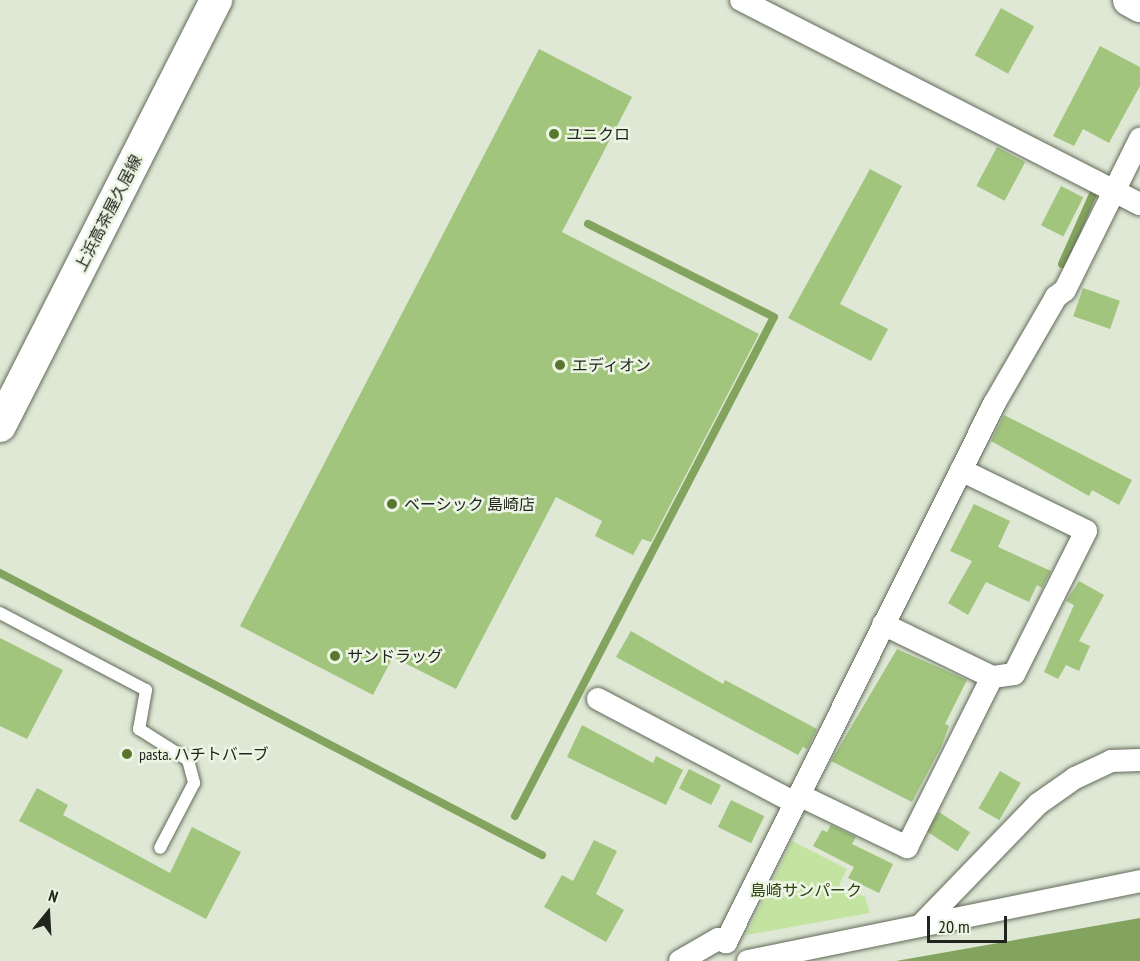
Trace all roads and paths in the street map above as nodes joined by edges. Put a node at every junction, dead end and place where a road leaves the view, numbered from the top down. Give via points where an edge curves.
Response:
1 (216, 0) edge
2 (741, 0) edge
3 (1129, 0) edge
4 (1140, 6) edge
5 (1140, 139) edge
6 (1114, 191) junction
7 (1140, 204) edge
8 (0, 426) edge
9 (961, 470) junction
10 (0, 613) edge
11 (884, 624) junction
12 (992, 677) junction
13 (598, 699) dead end
14 (1140, 760) edge
15 (797, 799) junction
16 (160, 848) dead end
17 (1140, 881) edge
18 (923, 923) junction
19 (680, 961) edge
20 (747, 961) edge

1 - 8 main road, 上浜高茶屋久居線
2 - 6 street
3 - 4 main road
5 - 6 street
6 - 7 street
6 - 9 street via 1065,290 1056,297
9 - 11 street
9 - 12 street via 1086,531 1014,674
10 - 16 lane via 146,690 140,729 188,760 194,783
11 - 12 street
11 - 15 street
12 - 15 street via 907,847
13 - 15 street
14 - 18 street via 1111,761 1075,778 1038,804
15 - 19 street via 726,942 718,939
17 - 18 street
18 - 20 street via 827,948

